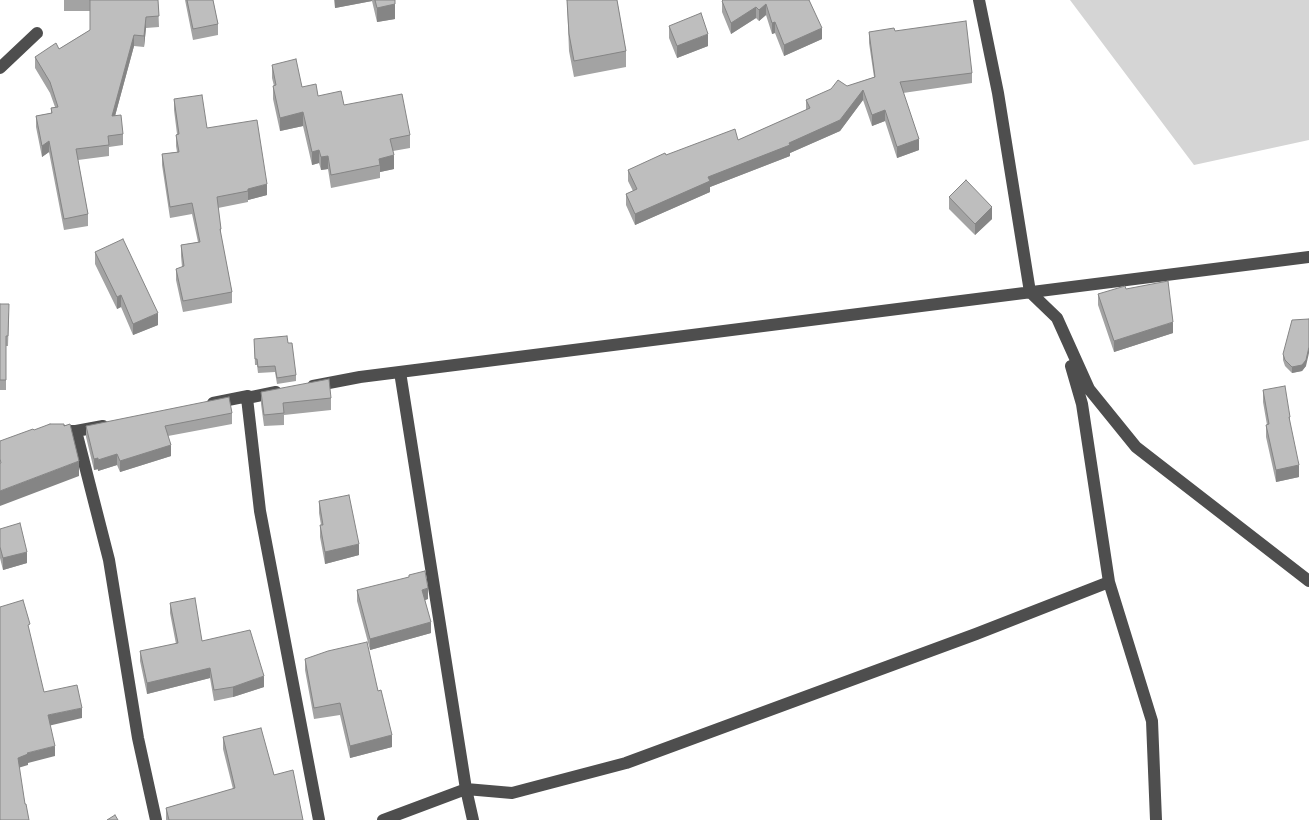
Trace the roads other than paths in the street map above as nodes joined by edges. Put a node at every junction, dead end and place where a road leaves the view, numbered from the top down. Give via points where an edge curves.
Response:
1 (979, 0) edge
2 (37, 33) dead end
3 (0, 68) edge
4 (1309, 257) edge
5 (1030, 292) junction
6 (1057, 318) junction
7 (400, 372) junction
8 (304, 387) edge
9 (285, 391) edge
10 (247, 398) junction
11 (200, 406) edge
12 (114, 424) edge
13 (44, 431) edge
14 (76, 432) junction
15 (1309, 581) edge
16 (1108, 582) junction
17 (466, 789) junction
18 (156, 820) edge
19 (319, 820) edge
20 (383, 820) edge
21 (473, 820) edge
22 (1156, 820) edge

1 - 5 street via 998,92
2 - 3 street
4 - 5 street
5 - 6 street
5 - 7 street
6 - 15 street via 1089,389 1136,447
6 - 16 street via 1082,404
7 - 8 street
7 - 17 street
9 - 10 street
10 - 11 street
10 - 19 street via 260,511
12 - 14 street
13 - 14 street
14 - 18 street via 109,560 138,738
16 - 17 street via 967,638 626,764 512,793
16 - 22 street via 1152,720
17 - 20 street
17 - 21 street

